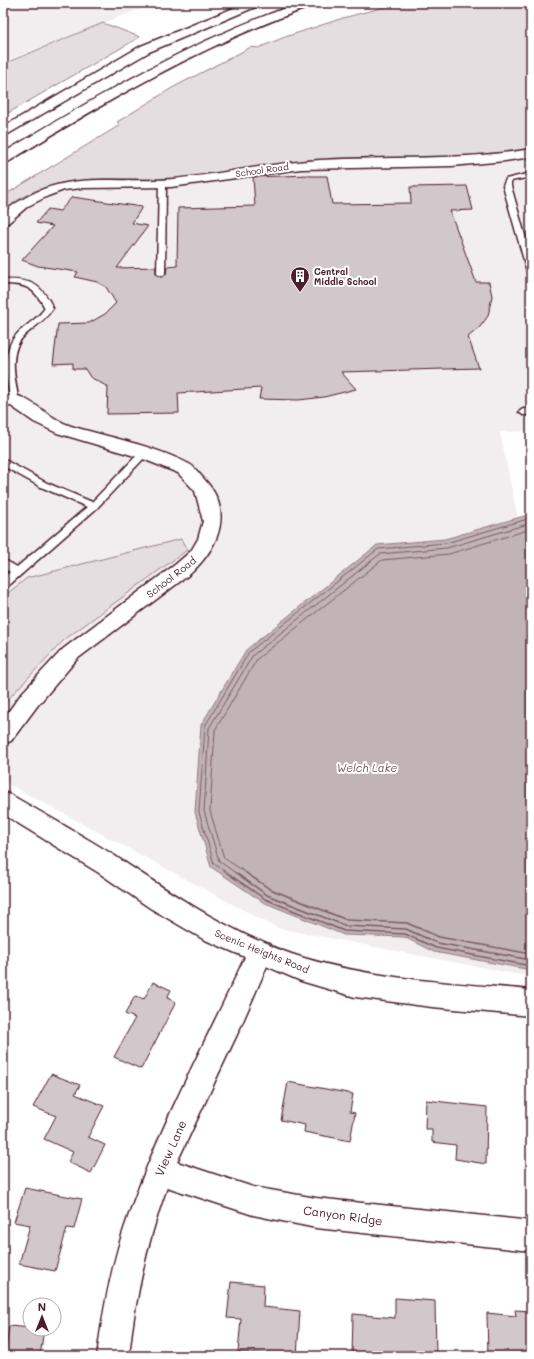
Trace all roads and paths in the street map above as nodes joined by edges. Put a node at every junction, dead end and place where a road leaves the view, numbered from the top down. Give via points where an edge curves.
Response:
1 (256, 3) edge
2 (311, 3) edge
3 (3, 133) edge
4 (531, 153) edge
5 (3, 159) edge
6 (531, 175) edge
7 (162, 184) junction
8 (3, 220) edge
9 (528, 245) edge
10 (531, 271) edge
11 (161, 274) dead end
12 (3, 282) edge
13 (9, 401) edge
14 (144, 453) junction
15 (3, 462) edge
16 (94, 506) junction
17 (3, 563) edge
18 (17, 572) junction
19 (3, 584) edge
20 (3, 735) edge
21 (3, 802) edge
22 (260, 952) junction
23 (531, 1003) edge
24 (159, 1170) junction
25 (531, 1236) edge
26 (113, 1356) edge

1 - 3 main road via 145,49
2 - 5 main road via 212,40 159,66
4 - 7 street, School Road via 477,162 291,166
6 - 9 lane via 508,180 507,186
7 - 8 street, School Road via 75,183 34,196 20,204
7 - 11 lane
9 - 10 lane
12 - 13 lane via 16,281 31,285 40,291 49,308 42,319 21,334 12,347
13 - 14 street, School Road via 63,428
14 - 16 lane
14 - 20 street, School Road via 184,469 203,489 212,521 207,539 198,555 183,569 70,654 30,699
15 - 16 lane via 44,485
16 - 18 lane
17 - 18 lane
18 - 19 lane
21 - 22 main road, Scenic Heights Road via 108,865 159,900 218,934
22 - 23 main road, Scenic Heights Road via 301,969 355,984
22 - 24 street, View Lane via 246,988
24 - 25 street, Canyon Ridge via 253,1201 316,1213
24 - 26 street, View Lane via 140,1223 120,1300

